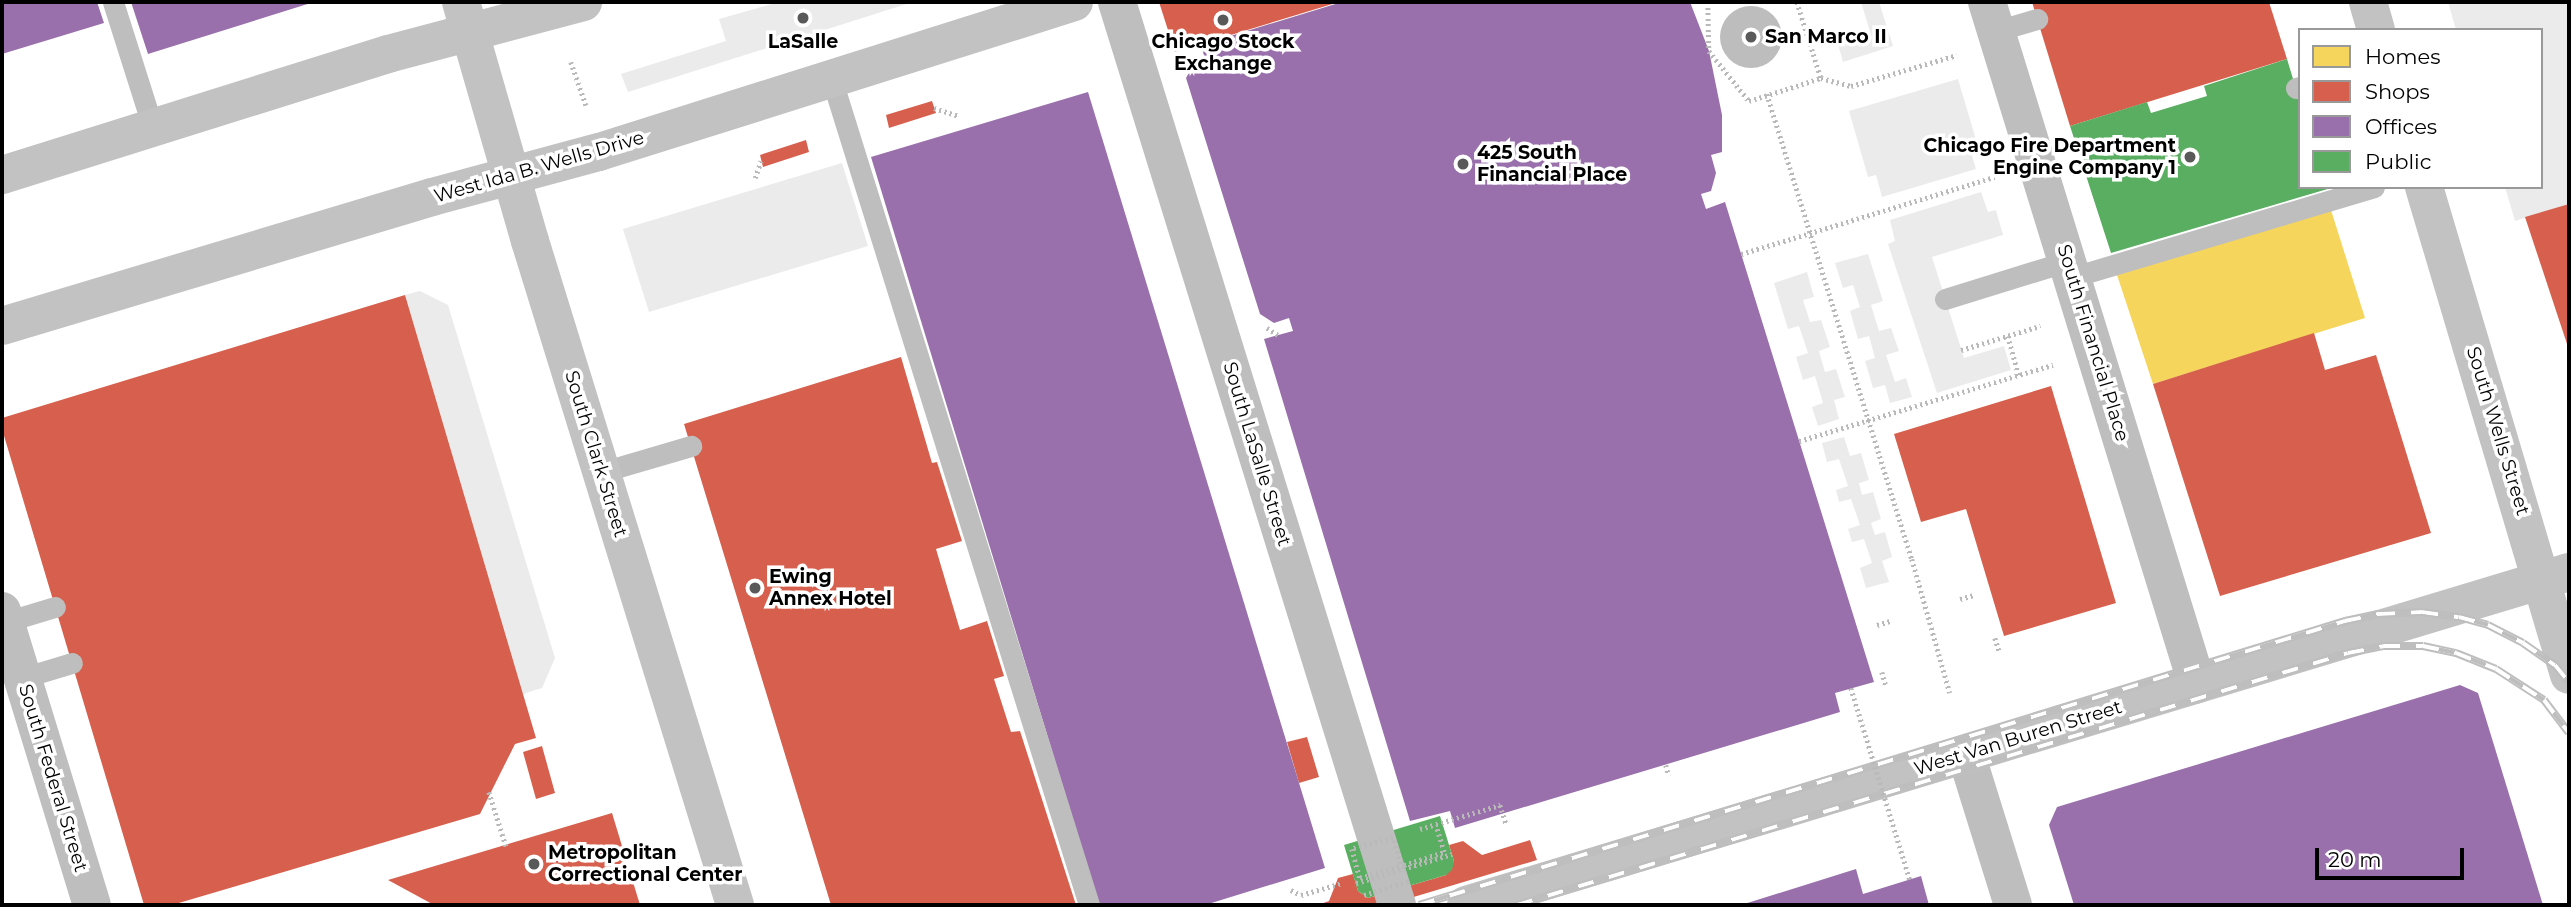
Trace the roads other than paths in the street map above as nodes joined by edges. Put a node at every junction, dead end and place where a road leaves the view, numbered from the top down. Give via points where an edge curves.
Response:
1 (113, 2) edge
2 (583, 2) edge
3 (1074, 2) edge
4 (1117, 2) edge
5 (2368, 2) edge
6 (1991, 16) edge
7 (466, 18) edge
8 (2037, 19) dead end
9 (2375, 28) edge
10 (831, 77) junction
11 (153, 128) junction
12 (2, 176) edge
13 (512, 176) junction
14 (2367, 189) edge
15 (2425, 189) edge
16 (2071, 269) junction
17 (1945, 299) dead end
18 (2, 326) edge
19 (691, 446) dead end
20 (601, 472) junction
21 (2555, 576) edge
22 (55, 607) dead end
23 (3, 617) edge
24 (72, 663) dead end
25 (2569, 675) edge
26 (22, 678) junction
27 (2197, 684) junction
28 (1966, 754) junction
29 (1393, 888) edge
30 (88, 904) edge
31 (735, 905) edge
32 (1089, 905) edge
33 (1466, 905) edge
34 (2013, 905) edge

1 - 11 lane
2 - 7 main road
3 - 10 main road, West Ida B. Wells Drive
4 - 29 street, South LaSalle Street
5 - 9 main road
6 - 8 lane
6 - 16 street, South Financial Place
7 - 11 main road via 388,54
7 - 13 main road, South Clark Street
10 - 13 main road, West Ida B. Wells Drive
10 - 32 lane
11 - 12 main road
13 - 18 main road, West Ida B. Wells Drive
13 - 20 main road, South Clark Street
14 - 16 lane
15 - 21 main road, South Wells Street
16 - 17 lane
16 - 27 street, South Financial Place
19 - 20 lane
20 - 31 main road, South Clark Street
21 - 25 main road, South Wells Street via 2556,639
21 - 27 main road, West Van Buren Street
22 - 23 lane
23 - 26 street, South Federal Street
24 - 26 lane
26 - 30 street, South Federal Street
27 - 28 main road, West Van Buren Street
28 - 33 main road, West Van Buren Street
28 - 34 street

